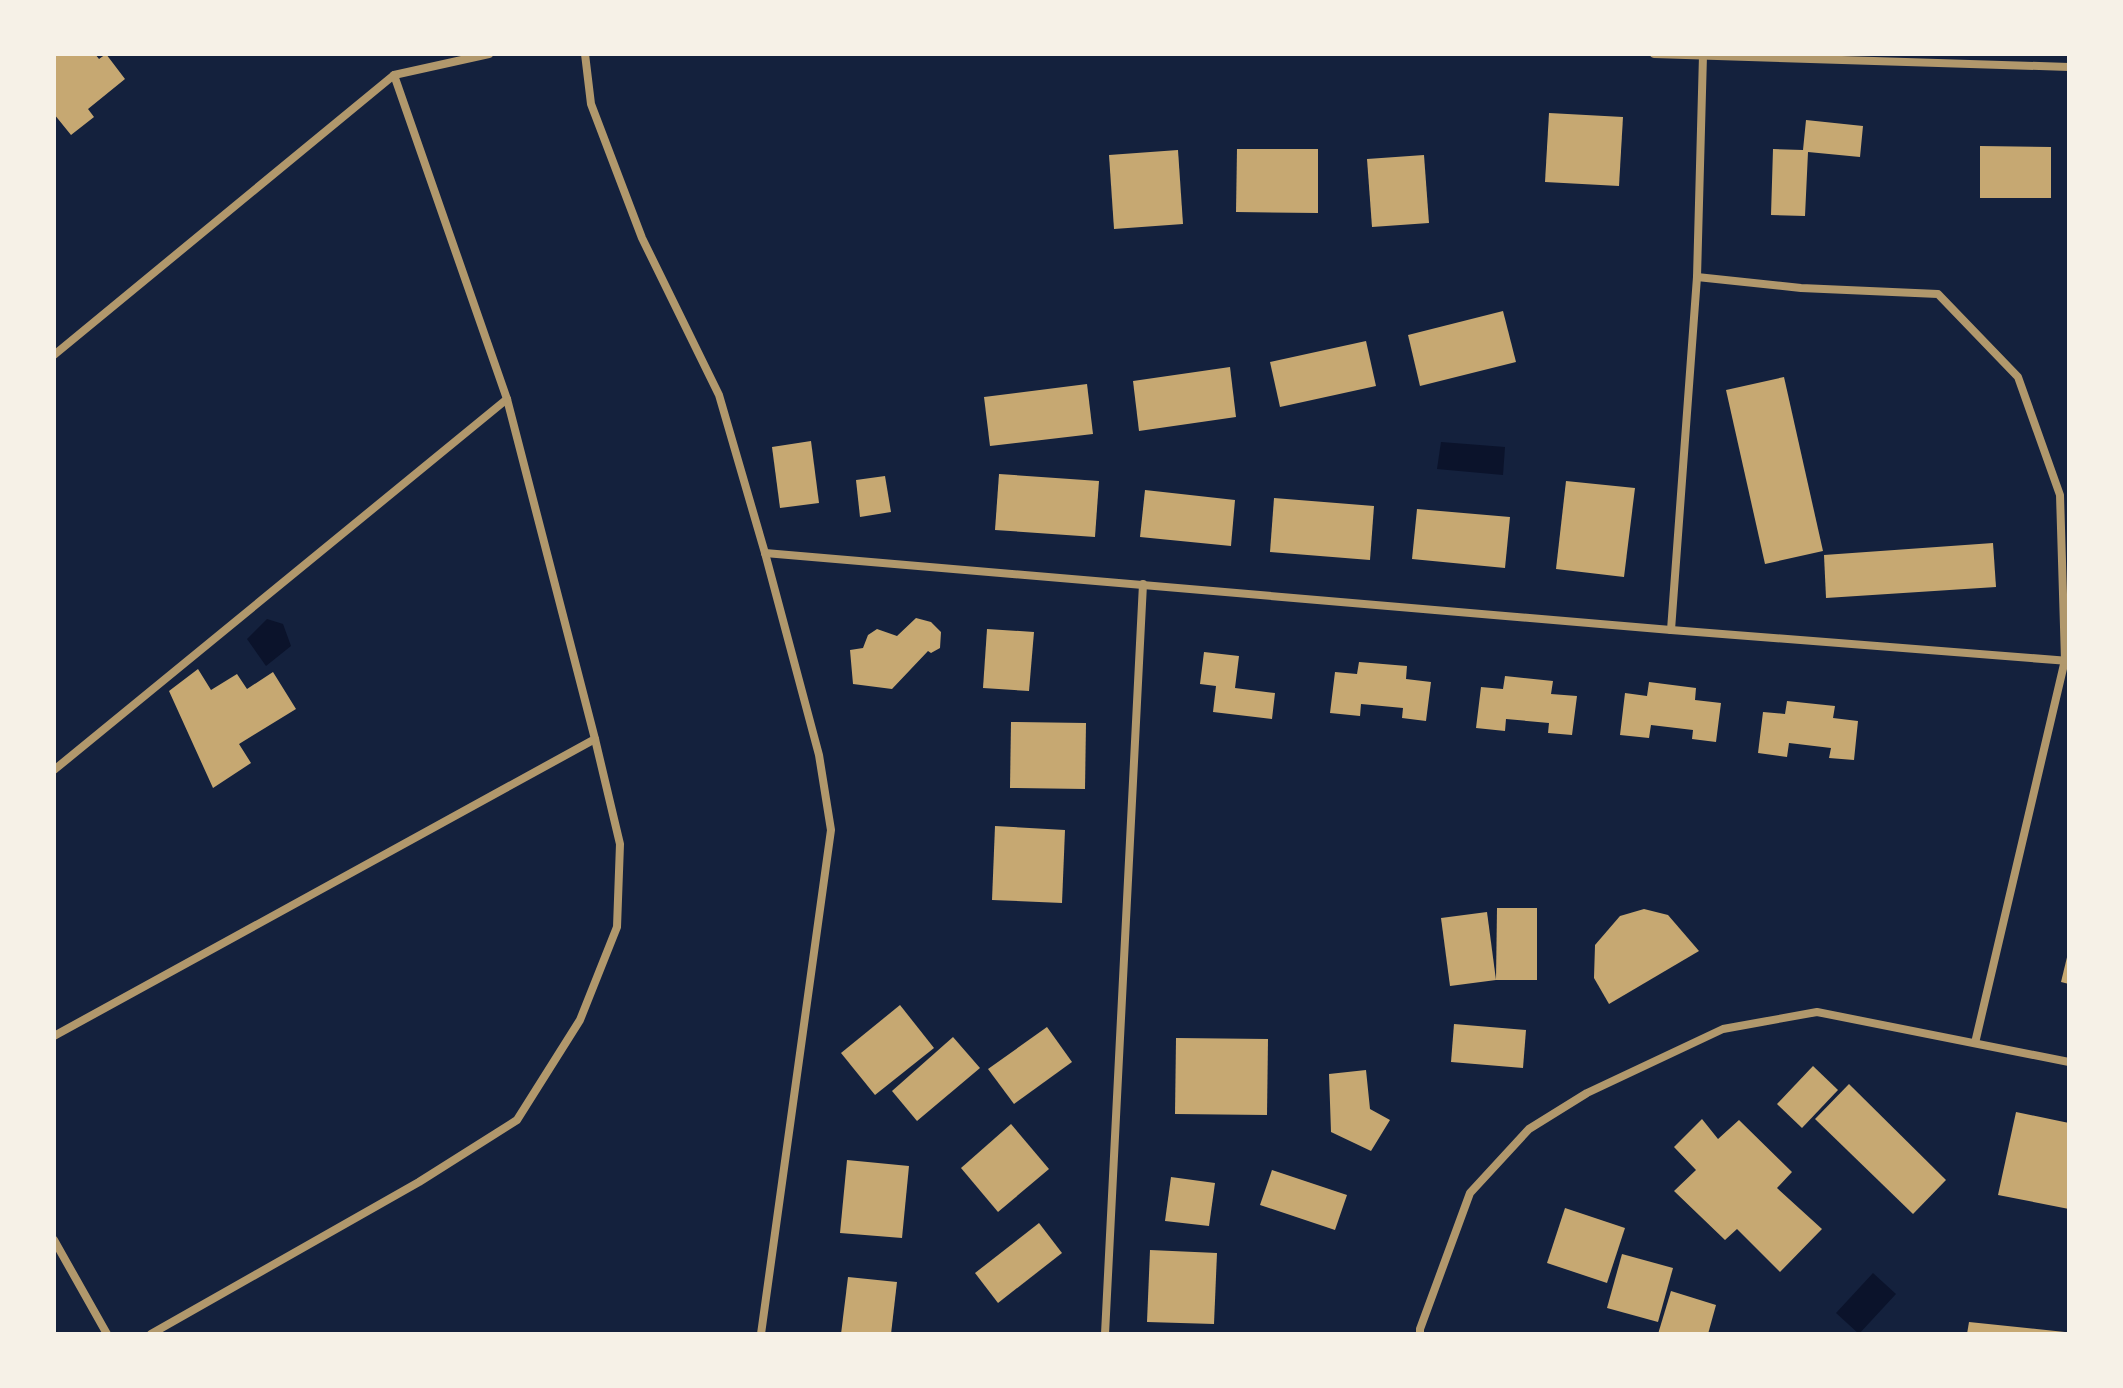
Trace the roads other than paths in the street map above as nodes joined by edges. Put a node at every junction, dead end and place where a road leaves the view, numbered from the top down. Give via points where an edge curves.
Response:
1 (489, 54) edge
2 (585, 54) edge
3 (1654, 54) edge
4 (1703, 55) edge
5 (2069, 67) edge
6 (394, 75) junction
7 (1697, 277) junction
8 (54, 355) edge
9 (507, 399) junction
10 (765, 553) junction
11 (1143, 584) junction
12 (1671, 630) junction
13 (2067, 660) edge
14 (595, 739) junction
15 (54, 770) edge
16 (54, 1036) edge
17 (1975, 1043) junction
18 (2069, 1062) edge
19 (54, 1240) edge
20 (107, 1334) edge
21 (151, 1334) edge
22 (761, 1334) edge
23 (1105, 1334) edge
24 (1420, 1334) edge

1 - 6 street
2 - 10 street via 591,104 642,238 719,395
3 - 4 street
4 - 5 street
4 - 7 street
6 - 8 street
6 - 9 street
7 - 12 street
7 - 13 street via 1938,294 1948,304 2018,377 2060,495
9 - 14 street
9 - 15 street
10 - 11 street
10 - 22 street via 819,755 831,830
11 - 12 street
11 - 23 street
12 - 13 street
13 - 17 street
14 - 16 street
14 - 21 street via 620,844 617,927 580,1020 517,1120 419,1182
17 - 18 street
17 - 24 street via 1817,1012 1723,1029 1587,1093 1529,1129 1470,1193
19 - 20 street

